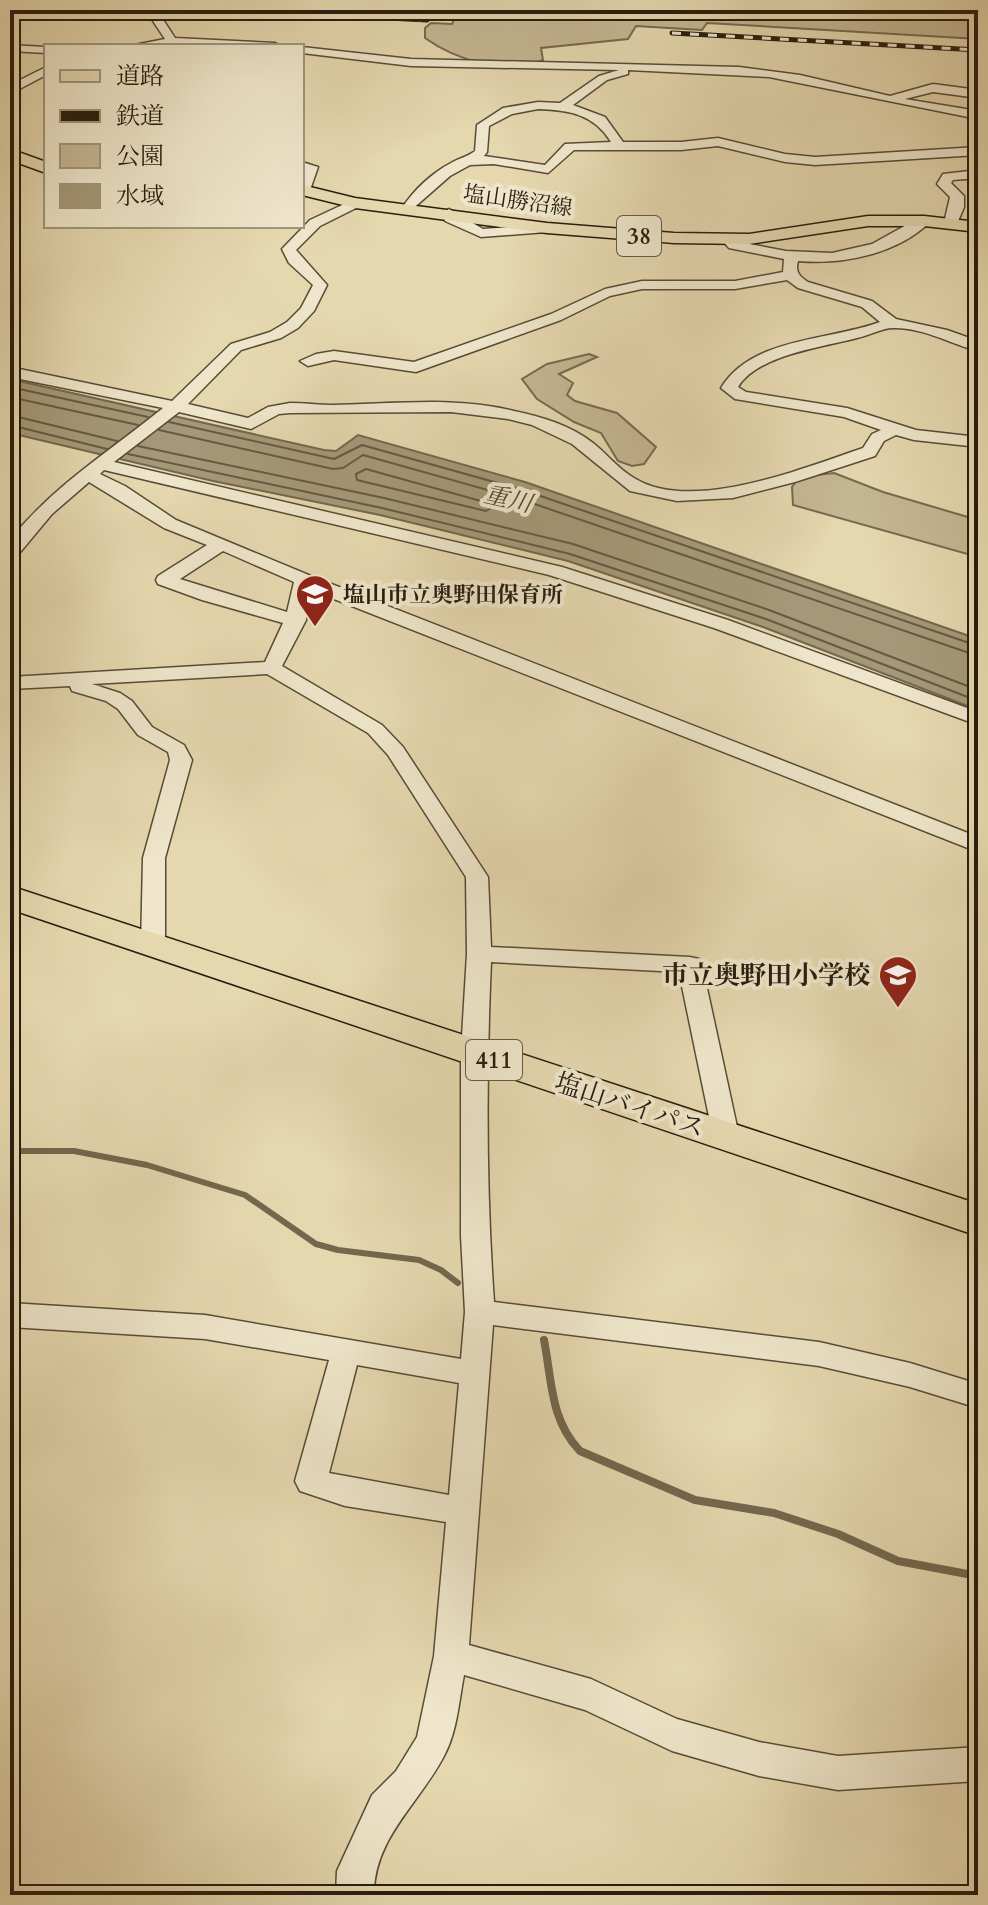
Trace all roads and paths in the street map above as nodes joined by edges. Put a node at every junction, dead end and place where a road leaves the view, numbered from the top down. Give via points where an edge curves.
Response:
1 (167, 10) edge
2 (172, 41) junction
3 (150, 44) edge
4 (208, 44) edge
5 (10, 48) edge
6 (44, 50) edge
7 (304, 50) edge
8 (650, 68) junction
9 (44, 71) edge
10 (10, 90) edge
11 (978, 94) edge
12 (888, 100) junction
13 (563, 107) junction
14 (978, 115) edge
15 (620, 147) junction
16 (978, 151) edge
17 (10, 154) edge
18 (473, 158) junction
19 (304, 166) edge
20 (44, 167) edge
21 (978, 174) edge
22 (304, 187) edge
23 (304, 190) edge
24 (355, 203) junction
25 (409, 208) junction
26 (924, 221) junction
27 (951, 223) junction
28 (978, 227) edge
29 (729, 240) junction
30 (792, 256) junction
31 (792, 275) junction
32 (891, 323) junction
33 (978, 346) edge
34 (10, 372) edge
35 (394, 393) junction
36 (176, 406) junction
37 (894, 429) junction
38 (978, 442) edge
39 (93, 469) junction
40 (13, 542) edge
41 (222, 544) junction
42 (304, 580) junction
43 (296, 620) junction
44 (271, 668) junction
45 (61, 682) junction
46 (10, 683) edge
47 (978, 719) edge
48 (978, 845) edge
49 (10, 897) edge
50 (153, 947) junction
51 (479, 954) junction
52 (474, 1053) junction
53 (726, 1136) junction
54 (978, 1220) edge
55 (480, 1312) junction
56 (10, 1315) edge
57 (346, 1352) junction
58 (477, 1374) junction
59 (978, 1396) edge
60 (464, 1511) junction
61 (451, 1656) junction
62 (978, 1764) edge
63 (355, 1895) edge

1 - 2 street via 158,21
2 - 3 street
2 - 4 street
5 - 6 street
7 - 8 street via 379,62
8 - 12 street via 779,75
8 - 13 street via 603,78
9 - 10 street
11 - 12 street via 933,88
12 - 14 street
13 - 15 street via 600,119
13 - 18 street via 507,109 483,125 481,152
15 - 16 street via 718,142 815,161
15 - 18 street via 569,147 548,169
17 - 20 main road
18 - 25 street via 422,187
19 - 22 street via 312,167
21 - 27 street via 948,177 944,184 957,196
23 - 24 main road, 塩山勝沼線 / 38
24 - 25 main road, 塩山勝沼線 / 38
24 - 36 street via 315,223 289,249 320,285 299,321 235,348
25 - 29 main road, 塩山勝沼線 / 38 via 547,228
26 - 27 main road, 塩山勝沼線 / 38
26 - 29 main road, 塩山勝沼線 / 38 via 847,223
26 - 30 street, 塩山勝沼線 / 38 via 853,256
27 - 28 main road, 塩山勝沼線 / 38
29 - 30 street, 塩山勝沼線 / 38
30 - 31 street
31 - 32 street via 810,288 867,304
31 - 35 street via 735,285 642,285 605,293 556,317 416,367 396,368 336,354 302,356 334,368 379,372
32 - 33 street
32 - 37 street via 757,363 729,388 741,396 847,413
34 - 36 street
35 - 36 street via 276,409 251,424
35 - 37 street via 491,410 566,433 596,450 625,483 650,492 688,495 748,490 869,452 878,438
36 - 39 street
37 - 38 street
39 - 40 street
39 - 41 street via 170,524
39 - 47 street via 555,571 721,624
41 - 42 street
41 - 43 street via 165,580
42 - 43 street
42 - 48 street
43 - 44 street
44 - 45 street
44 - 51 street via 375,729 396,751 477,877
45 - 46 street
45 - 50 street via 113,697 145,731 177,749 181,760 154,858
49 - 50 highway, 塩山バイパス / 411
50 - 52 highway, 塩山バイパス / 411
51 - 52 street
51 - 53 street via 690,965
52 - 53 highway, 塩山バイパス / 411
52 - 55 street
53 - 54 highway, 塩山バイパス / 411
55 - 58 street
55 - 59 street via 819,1354
56 - 57 street via 205,1327
57 - 58 street
57 - 60 street via 311,1481 345,1492
58 - 60 street
60 - 61 street
61 - 62 street via 591,1695 672,1734 759,1759 838,1773
61 - 63 street via 433,1742 409,1783 385,1808 355,1871

